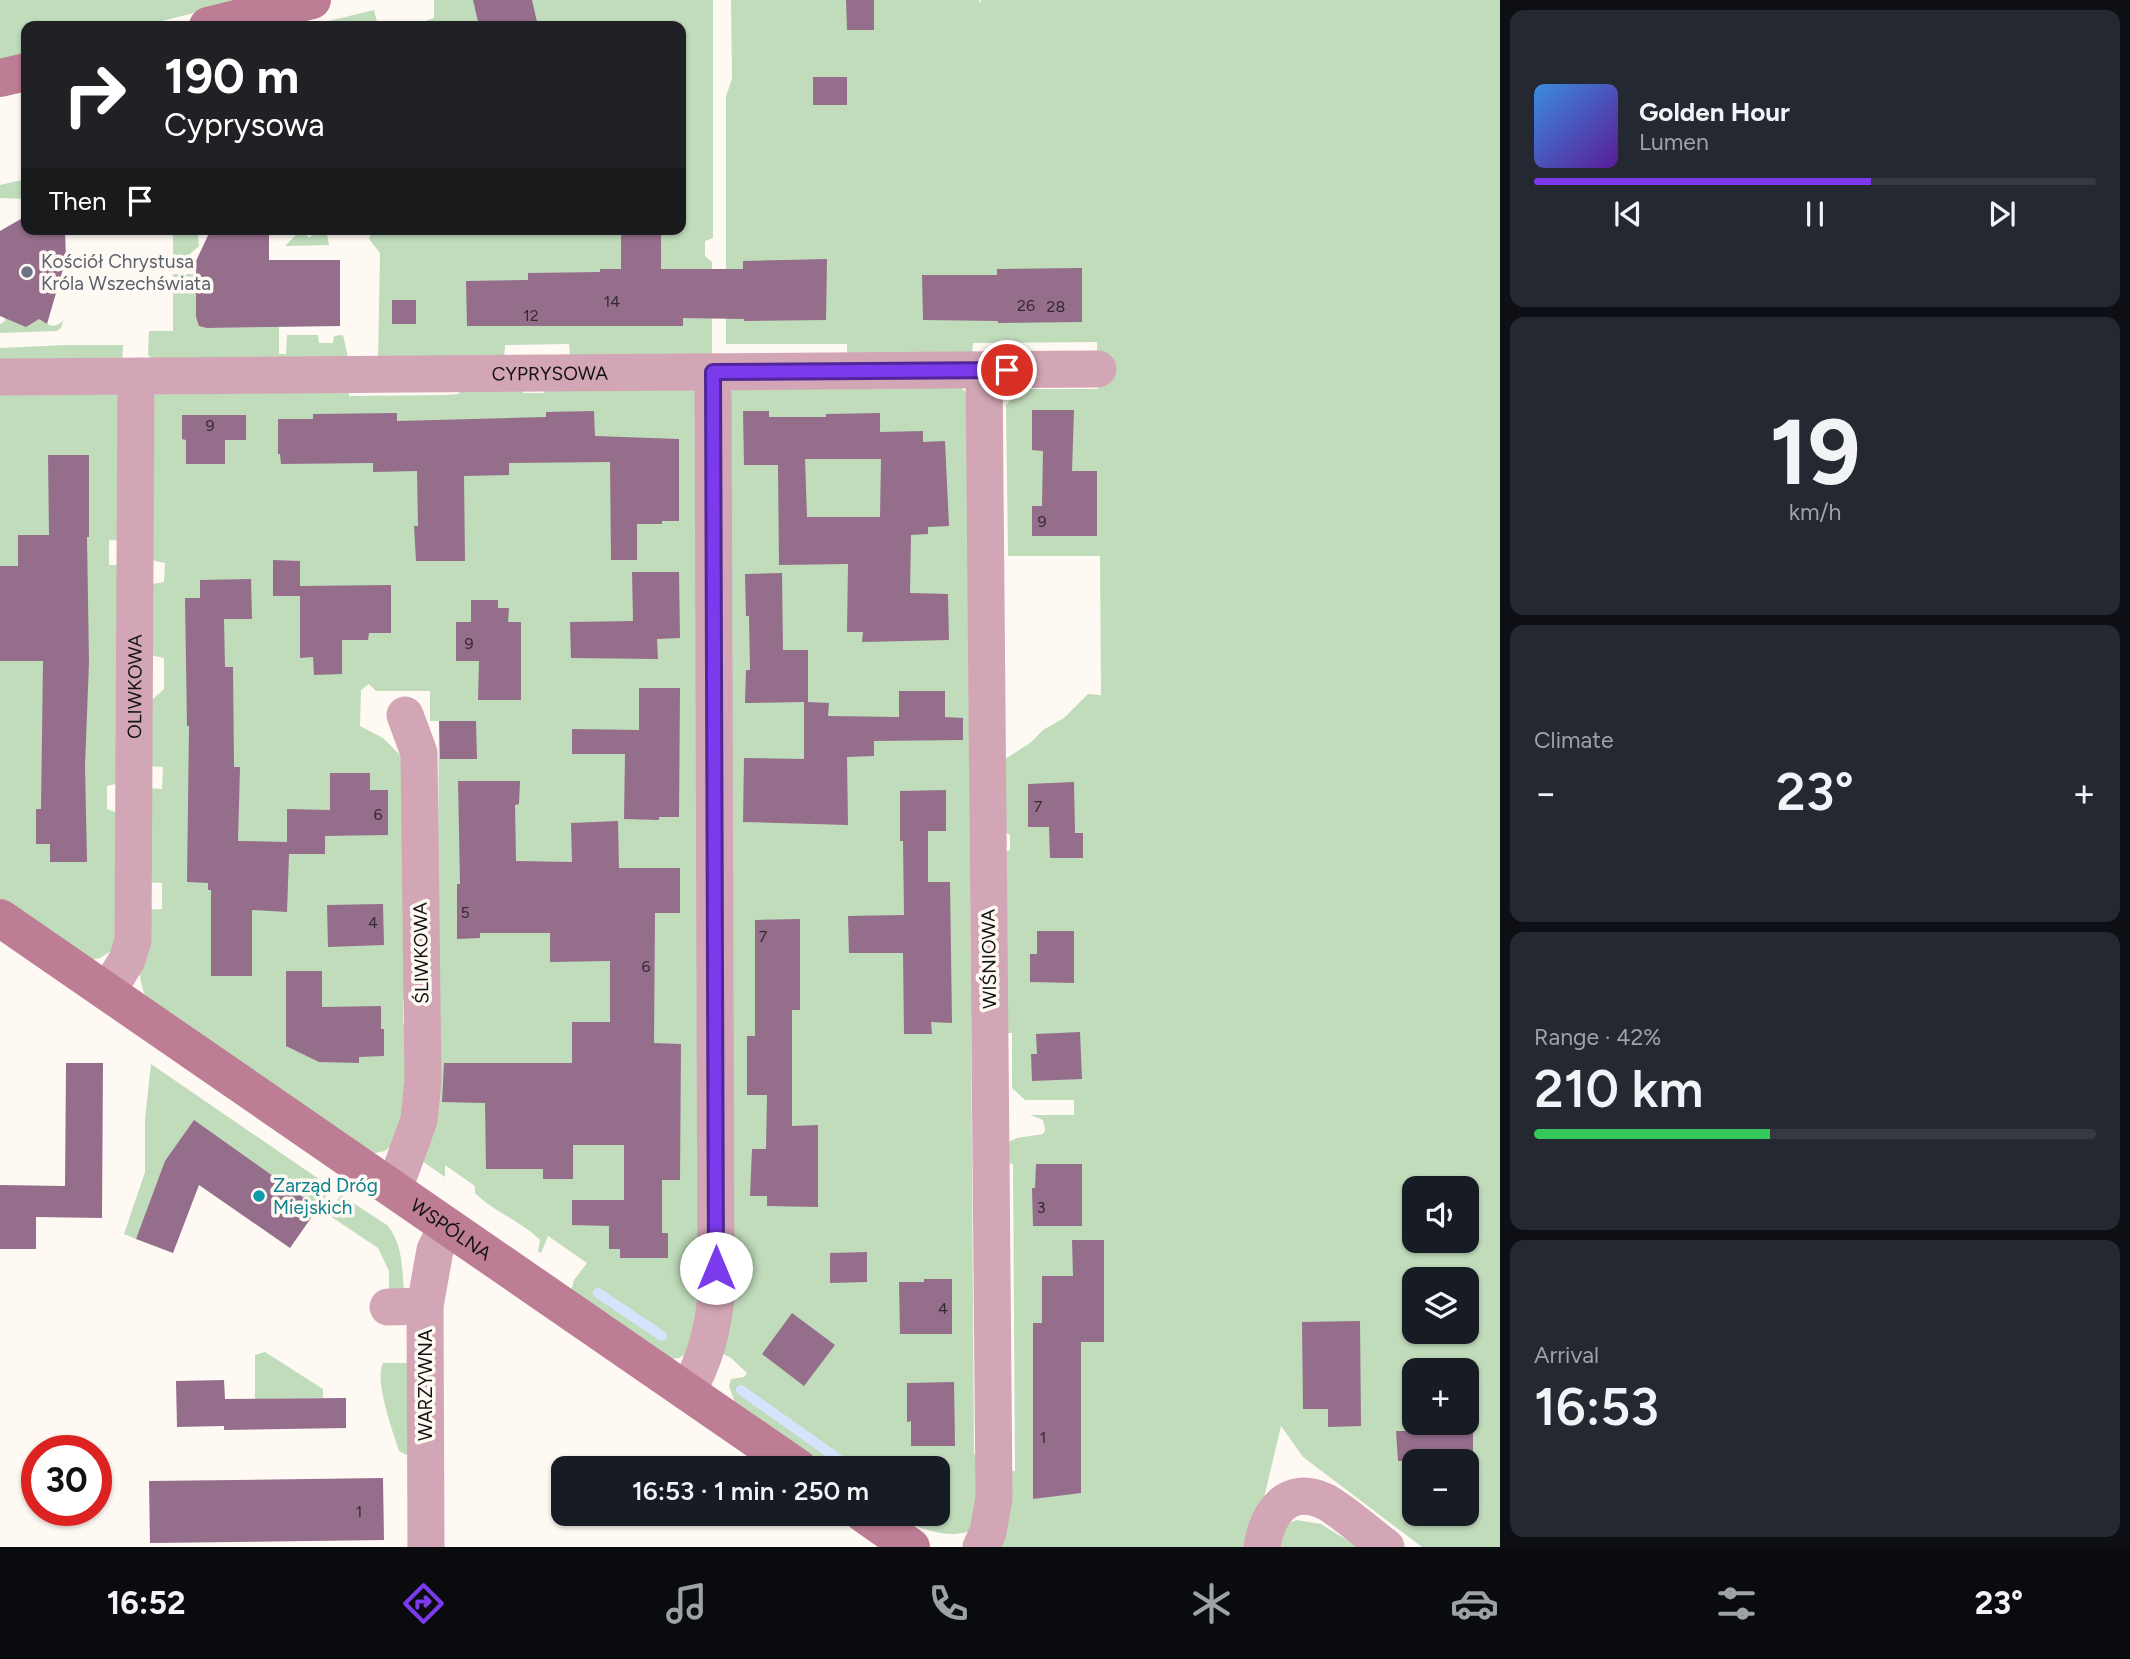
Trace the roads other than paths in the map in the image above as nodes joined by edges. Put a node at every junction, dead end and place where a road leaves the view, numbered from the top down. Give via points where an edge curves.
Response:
1 (292, 3) edge
2 (226, 21) edge
3 (21, 73) edge
4 (0, 78) edge
5 (1098, 369) dead end
6 (984, 370) junction
7 (713, 372) junction
8 (0, 377) edge
9 (136, 377) junction
10 (405, 715) dead end
11 (0, 918) edge
12 (107, 992) junction
13 (394, 1189) junction
14 (447, 1226) junction
15 (425, 1306) junction
16 (388, 1307) dead end
17 (687, 1392) junction
18 (780, 1456) edge
19 (426, 1547) edge
20 (981, 1547) edge
21 (1262, 1547) edge
22 (1386, 1547) edge

1 - 2 street
3 - 4 street
5 - 6 street, CYPRYSOWA
6 - 7 street, CYPRYSOWA
6 - 20 street, WIŚNIOWA via 994,1498
7 - 9 street, CYPRYSOWA
7 - 17 street via 716,1296 704,1360
8 - 9 street, CYPRYSOWA
9 - 12 street, OLIWKOWA via 133,940 127,960
10 - 13 street, ŚLIWKOWA via 419,753 423,1081 419,1119
11 - 12 street, WSPÓLNA
12 - 13 street, WSPÓLNA
13 - 14 street, WSPÓLNA
14 - 15 street, WARZYWNA via 435,1250
14 - 17 street, WSPÓLNA
15 - 16 street
15 - 19 street, WARZYWNA
17 - 18 street, WSPÓLNA
21 - 22 street via 1269,1519 1281,1503 1303,1496 1324,1501

